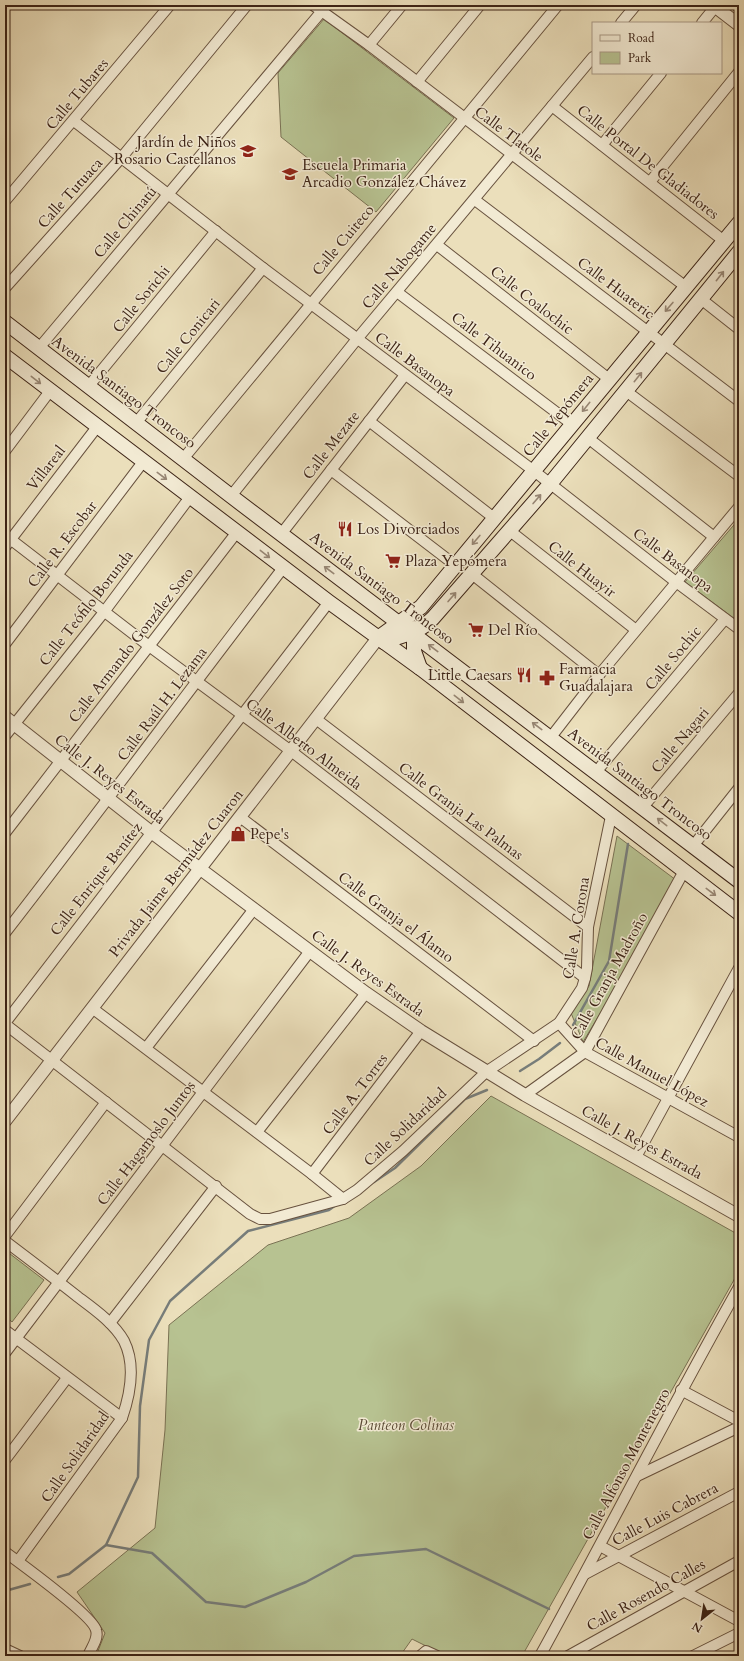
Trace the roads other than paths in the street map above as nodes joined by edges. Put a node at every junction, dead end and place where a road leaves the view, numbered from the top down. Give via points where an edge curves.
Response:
1 (170, 5) edge
2 (247, 5) edge
3 (313, 5) edge
4 (402, 5) edge
5 (480, 5) edge
6 (558, 5) edge
7 (636, 5) edge
8 (714, 6) edge
9 (324, 8) edge
10 (622, 22) edge
11 (703, 22) edge
12 (739, 25) edge
13 (369, 45) junction
14 (592, 58) edge
15 (739, 72) edge
16 (660, 74) edge
17 (417, 82) junction
18 (552, 106) junction
19 (464, 118) junction
20 (74, 121) junction
21 (602, 145) junction
22 (512, 155) junction
23 (122, 157) junction
24 (650, 182) junction
25 (169, 193) junction
26 (475, 200) junction
27 (5, 201) edge
28 (739, 223) edge
29 (216, 231) junction
30 (724, 241) junction
31 (436, 245) junction
32 (739, 252) edge
33 (263, 268) junction
34 (5, 288) edge
35 (686, 288) junction
36 (397, 292) junction
37 (701, 299) junction
38 (311, 303) junction
39 (5, 322) edge
40 (739, 329) edge
41 (648, 331) junction
42 (357, 339) junction
43 (665, 344) junction
44 (39, 348) junction
45 (5, 356) edge
46 (405, 376) junction
47 (609, 379) junction
48 (88, 386) junction
49 (50, 391) junction
50 (626, 392) junction
51 (739, 401) edge
52 (369, 421) junction
53 (136, 423) junction
54 (573, 424) junction
55 (97, 426) junction
56 (588, 438) junction
57 (5, 451) edge
58 (183, 459) junction
59 (143, 462) junction
60 (331, 470) junction
61 (534, 471) junction
62 (739, 476) edge
63 (550, 484) junction
64 (231, 496) junction
65 (190, 497) junction
66 (739, 507) edge
67 (494, 518) junction
68 (510, 531) junction
69 (237, 532) junction
70 (282, 534) junction
71 (714, 537) junction
72 (7, 540) edge
73 (455, 565) junction
74 (283, 568) junction
75 (472, 574) junction
76 (56, 575) junction
77 (676, 582) junction
78 (329, 602) junction
79 (420, 607) junction
80 (104, 612) junction
81 (725, 619) junction
82 (400, 623) junction
83 (739, 629) edge
84 (636, 630) junction
85 (414, 633) junction
86 (378, 642) junction
87 (5, 644) edge
88 (149, 646) junction
89 (420, 668) junction
90 (599, 675) junction
91 (196, 682) junction
92 (739, 692) edge
93 (241, 715) junction
94 (316, 719) junction
95 (9, 721) edge
96 (5, 736) edge
97 (551, 737) junction
98 (291, 751) junction
99 (60, 760) junction
100 (596, 772) junction
101 (739, 788) edge
102 (110, 798) junction
103 (643, 808) junction
104 (611, 816) junction
105 (240, 817) junction
106 (152, 832) junction
107 (5, 833) edge
108 (693, 846) junction
109 (199, 868) junction
110 (684, 872) junction
111 (739, 881) edge
112 (254, 909) junction
113 (739, 913) edge
114 (588, 927) junction
115 (5, 933) edge
116 (310, 951) junction
117 (739, 968) edge
118 (585, 978) junction
119 (366, 993) junction
120 (92, 1008) junction
121 (559, 1023) junction
122 (5, 1024) edge
123 (421, 1032) junction
124 (534, 1041) junction
125 (146, 1048) junction
126 (585, 1052) junction
127 (52, 1060) junction
128 (486, 1072) junction
129 (204, 1092) junction
130 (525, 1095) junction
131 (668, 1098) junction
132 (106, 1102) junction
133 (5, 1121) edge
134 (257, 1132) junction
135 (739, 1137) edge
136 (163, 1146) junction
137 (636, 1157) junction
138 (312, 1174) junction
139 (216, 1186) junction
140 (343, 1199) junction
141 (739, 1216) edge
142 (5, 1236) edge
143 (5, 1241) edge
144 (59, 1282) junction
145 (739, 1287) edge
146 (110, 1323) junction
147 (5, 1330) edge
148 (16, 1339) junction
149 (5, 1353) edge
150 (67, 1378) junction
151 (681, 1390) junction
152 (122, 1418) junction
153 (739, 1421) edge
154 (739, 1427) edge
155 (5, 1460) edge
156 (637, 1476) junction
157 (739, 1492) edge
158 (600, 1546) junction
159 (5, 1552) edge
160 (619, 1556) junction
161 (18, 1561) junction
162 (739, 1561) edge
163 (585, 1574) junction
164 (685, 1591) junction
165 (739, 1621) edge
166 (739, 1633) edge
167 (5, 1648) edge
168 (20, 1656) edge
169 (88, 1656) edge
170 (420, 1656) edge
171 (437, 1656) edge
172 (540, 1656) edge
173 (568, 1656) edge
174 (693, 1656) edge

1 - 20 street, Calle Tubares
2 - 23 street, Calle Tutuaca
3 - 9 street, Calle Tlatole
4 - 13 street
5 - 17 street
6 - 19 street, Calle Cuiteco
7 - 10 street
8 - 11 street
8 - 12 street
9 - 13 street, Calle Tlatole
9 - 25 street, Calle Chinatú
13 - 17 street, Calle Tlatole
14 - 18 street, Calle Nabogame
15 - 24 street
16 - 21 street
17 - 19 street, Calle Tlatole
18 - 21 street, Calle Portal De Gladiadores
18 - 22 street, Calle Nabogame
19 - 22 street, Calle Tlatole
19 - 38 street, Calle Cuiteco
20 - 23 street, Calle Basanopa
20 - 27 street, Calle Tubares
21 - 24 street, Calle Portal De Gladiadores
22 - 26 street, Calle Nabogame
22 - 35 street, Calle Tlatole
23 - 25 street, Calle Basanopa
23 - 34 street, Calle Tutuaca
24 - 30 street, Calle Portal De Gladiadores
25 - 29 street, Calle Basanopa
25 - 44 street, Calle Chinatú
26 - 31 street, Calle Nabogame
26 - 41 street, Calle Huateric
28 - 30 main road, Calle Yepómera
29 - 33 street, Calle Basanopa
29 - 48 street, Calle Sorichi
30 - 35 main road, Calle Yepómera
31 - 36 street, Calle Nabogame
31 - 47 street, Calle Coalochic
37 -> 32 main road
33 - 38 street, Calle Basanopa
33 - 53 street, Calle Conicari
35 -> 41 main road, Calle Yepómera
36 - 42 street, Calle Nabogame
36 - 54 street, Calle Tihuanico
37 - 40 street
37 - 43 main road
38 - 42 street, Calle Basanopa
38 - 58 street, Calle Cuiteco
39 - 44 main road, Avenida Santiago Troncoso
41 - 43 street, Calle Huateric
41 - 47 main road, Calle Yepómera
42 - 46 street, Calle Basanopa
42 - 64 street, Calle Nabogame
50 -> 43 main road
43 - 51 street, Calle Huateric
44 - 48 main road, Avenida Santiago Troncoso
45 -> 49 main road
46 - 52 street, Calle Mezate
46 - 61 street, Calle Basanopa
47 -> 54 main road, Calle Yepómera
48 - 53 main road, Avenida Santiago Troncoso
49 - 55 main road
49 - 57 street
50 - 56 main road
50 - 62 street
52 - 60 street, Calle Mezate
52 - 67 street
53 - 58 main road, Avenida Santiago Troncoso
54 - 61 main road, Calle Yepómera
55 - 59 main road
55 - 72 street, Villareal
56 - 63 main road
56 - 71 street
58 - 64 main road, Avenida Santiago Troncoso
59 -> 65 main road
59 - 76 street, Calle R. Escobar
60 - 70 street, Calle Mezate
60 - 73 street
61 - 63 street, Calle Basanopa
61 - 67 main road, Calle Yepómera
68 -> 63 main road
63 - 77 street, Calle Basanopa
64 - 70 main road, Avenida Santiago Troncoso
65 - 69 main road
65 - 80 street, Calle Teófilo Borunda
66 - 71 street
67 -> 73 main road, Calle Yepómera
68 - 75 main road
68 - 84 street, Calle Huayir
69 -> 74 main road
69 - 88 street, Calle Armando González Soto
82 -> 70 main road, Avenida Santiago Troncoso
71 - 77 street
72 - 76 street, Calle Alberto Almeida
73 - 79 main road, Calle Yepómera
74 - 78 main road
74 - 91 street, Calle Raúl H. Lezama
85 -> 75 main road via 428,624
75 - 90 street
76 - 80 street, Calle Alberto Almeida
76 - 87 street, Calle R. Escobar
77 - 81 street, Calle Basanopa
77 - 84 street
78 - 86 main road
78 - 93 street, Calle Enrique Benítez
79 - 82 main road, Calle Yepómera
79 - 85 main road
80 - 88 street, Calle Alberto Almeida
80 - 95 street, Calle Teófilo Borunda
81 - 83 street, Calle Basanopa
81 - 100 street, Calle Sochic
82 - 85 main road, Avenida Santiago Troncoso
82 - 86 main road, Calle Yepómera
84 - 90 street
85 - 86 main road
85 - 89 main road via 414,651
97 -> 85 main road, Avenida Santiago Troncoso
86 - 89 main road
86 - 94 street, Privada Jaime Bermúdez Cuaron
88 - 91 street, Calle Alberto Almeida
88 - 99 street, Calle Armando González Soto
89 -> 104 main road
90 - 97 street
91 - 93 street, Calle Alberto Almeida
91 - 102 street, Calle Raúl H. Lezama
92 - 103 street, Calle Nagari
93 - 98 street, Calle Alberto Almeida
93 - 106 street, Calle Enrique Benítez
94 - 98 street, Privada Jaime Bermúdez Cuaron
94 - 114 street, Calle Granja Las Palmas
95 - 96 street, Calle Teófilo Borunda
95 - 99 street, Calle J. Reyes Estrada
97 - 100 main road, Avenida Santiago Troncoso
98 - 105 street, Privada Jaime Bermúdez Cuaron
98 - 118 street, Calle Alberto Almeida
99 - 102 street, Calle J. Reyes Estrada
99 - 107 street, Calle Armando González Soto
100 - 103 main road, Avenida Santiago Troncoso
101 - 108 street
102 - 106 street, Calle J. Reyes Estrada
102 - 115 street, Calle Raúl H. Lezama
108 -> 103 main road, Avenida Santiago Troncoso
104 - 110 main road
104 - 114 street, Calle A. Corona
105 - 109 street, Privada Jaime Bermúdez Cuaron
105 - 124 street, Calle Granja el Álamo
106 - 109 street, Calle J. Reyes Estrada
106 - 122 street, Calle Enrique Benítez
108 - 111 main road, Avenida Santiago Troncoso
109 - 112 street, Calle J. Reyes Estrada
109 - 120 street, Privada Jaime Bermúdez Cuaron
110 -> 113 main road
110 - 126 street, Calle Granja Madroño
112 - 116 street, Calle J. Reyes Estrada
112 - 125 street
114 - 118 street, Calle A. Corona
116 - 119 street, Calle J. Reyes Estrada
116 - 129 street, Calle Hagamoslo Juntos
117 - 131 street
118 - 121 street, Calle A. Corona via 582,988
119 - 123 street, Calle J. Reyes Estrada
119 - 134 street
120 - 125 street
120 - 127 street, Privada Jaime Bermúdez Cuaron
121 - 124 street, Calle A. Corona
121 - 126 street, Calle Manuel López
122 - 127 street
123 - 128 street, Calle J. Reyes Estrada
123 - 138 street, Calle A. Torres
124 - 128 street, Calle A. Corona
125 - 129 street
126 - 130 street, Calle Granja Madroño
126 - 131 street, Calle Manuel López
127 - 132 street
127 - 133 street, Privada Jaime Bermúdez Cuaron
128 - 130 street, Calle J. Reyes Estrada
128 - 140 street, Calle Solidaridad via 388,1165
129 - 134 street
129 - 136 street, Calle Hagamoslo Juntos
130 - 137 street, Calle J. Reyes Estrada
131 - 135 street, Calle Manuel López
131 - 137 street
132 - 136 street
132 - 142 street
134 - 138 street
136 - 139 street
136 - 144 street, Calle Hagamoslo Juntos
137 - 141 street, Calle J. Reyes Estrada
138 - 140 street
139 - 140 street via 260,1219 270,1219
139 - 146 street
143 - 144 street, Calle Solidaridad
144 - 146 street, Calle Solidaridad
144 - 148 street, Calle Hagamoslo Juntos
145 - 151 street, Calle Alfonso Montenegro
146 - 152 street, Calle Solidaridad via 124,1341 129,1361 131,1381
147 - 148 street
148 - 149 street, Calle Hagamoslo Juntos
148 - 150 street
150 - 152 street
150 - 155 street
151 - 153 street
151 - 156 street, Calle Alfonso Montenegro
152 - 161 street, Calle Solidaridad
154 - 156 street
156 - 158 street, Calle Alfonso Montenegro
157 - 160 street, Calle Luis Cabrera
158 - 160 street
158 - 163 street, Calle Alfonso Montenegro
159 - 161 street
160 - 163 street, Calle Luis Cabrera
160 - 164 street
161 - 169 street via 92,1622 97,1634
162 - 164 street, Calle Rosendo Calles
163 - 172 street, Calle Alfonso Montenegro
164 - 165 street
164 - 173 street, Calle Rosendo Calles
166 - 174 street
167 - 168 street
170 - 171 street via 426,1650

